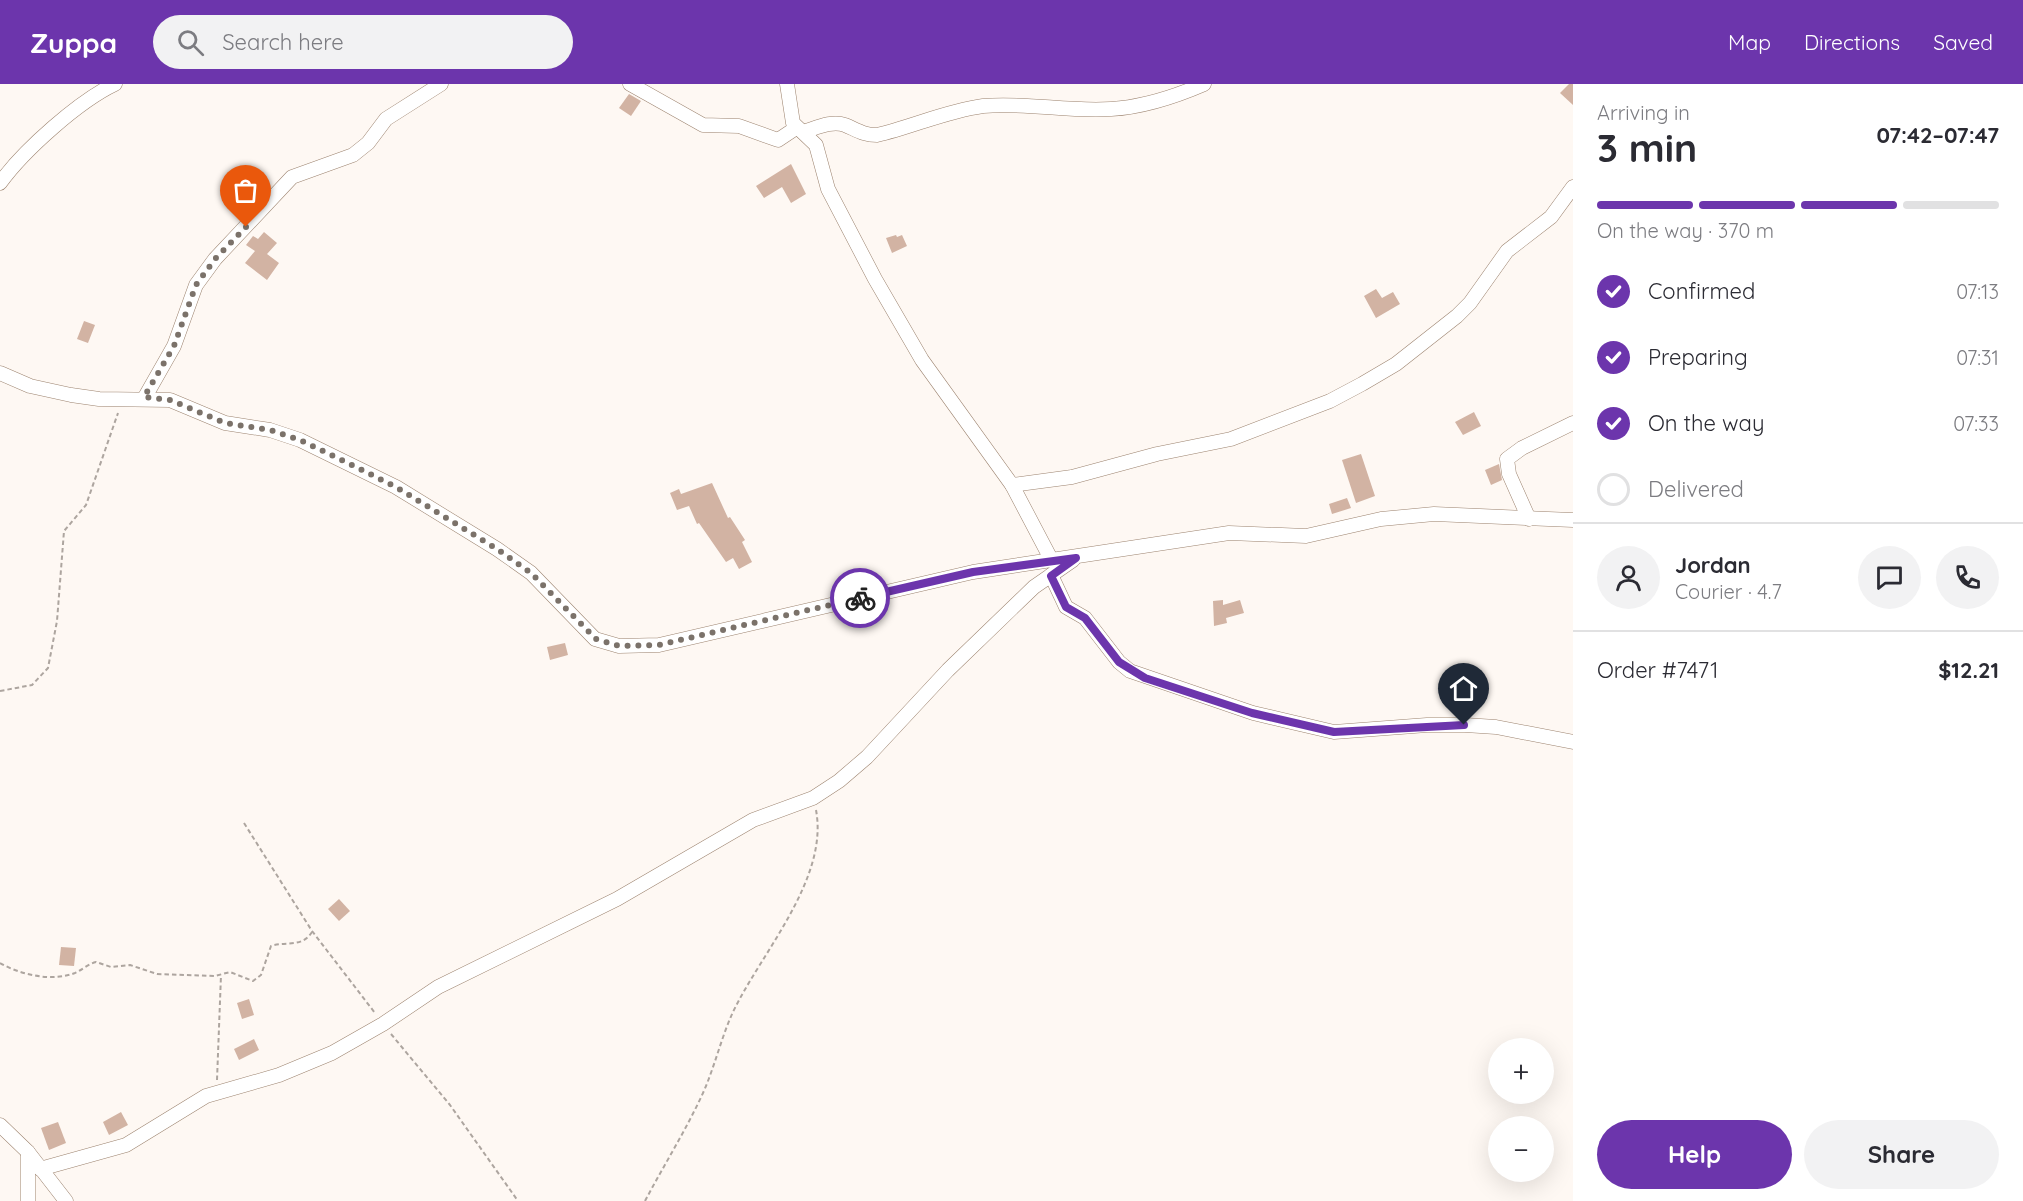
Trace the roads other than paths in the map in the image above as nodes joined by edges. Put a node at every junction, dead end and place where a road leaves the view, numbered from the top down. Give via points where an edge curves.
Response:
1 (115, 84) edge
2 (441, 84) edge
3 (630, 84) edge
4 (787, 84) edge
5 (1204, 84) edge
6 (799, 130) junction
7 (0, 183) edge
8 (1573, 187) edge
9 (0, 373) edge
10 (144, 397) junction
11 (1573, 423) edge
12 (1012, 485) junction
13 (1529, 519) junction
14 (1573, 520) edge
15 (1076, 558) junction
16 (1052, 561) junction
17 (1051, 576) junction
18 (1573, 742) edge
19 (0, 1125) edge
20 (28, 1152) junction
21 (40, 1169) junction
22 (28, 1201) edge
23 (66, 1201) edge

1 - 7 street via 92,97 36,144
2 - 10 street via 386,119 353,155 292,177 215,259 196,285 174,346
3 - 6 street via 703,125 739,126 778,140
4 - 6 street
5 - 6 street via 1137,106 984,106 876,135 864,135 834,123
6 - 12 street via 816,145 828,189 910,342
8 - 12 street via 1551,217 1507,251 1457,316 1396,364 1330,401 1231,439 1072,477
9 - 10 street via 41,389 99,399
10 - 16 street via 170,400 225,423 270,430 300,440 386,482 497,549 531,573 596,639 619,646 659,645 973,572
11 - 13 street via 1507,459 1509,474
12 - 16 street
13 - 14 street
13 - 15 street via 1408,515 1306,536 1229,533
15 - 16 street
15 - 17 street
17 - 18 street via 1066,607 1085,618 1130,671 1252,713 1334,732 1464,725
17 - 21 street via 984,635 867,757 813,798 753,820 617,899 438,987 332,1053 279,1075 216,1092 126,1145
19 - 20 street
20 - 21 street
20 - 22 street
21 - 23 street

